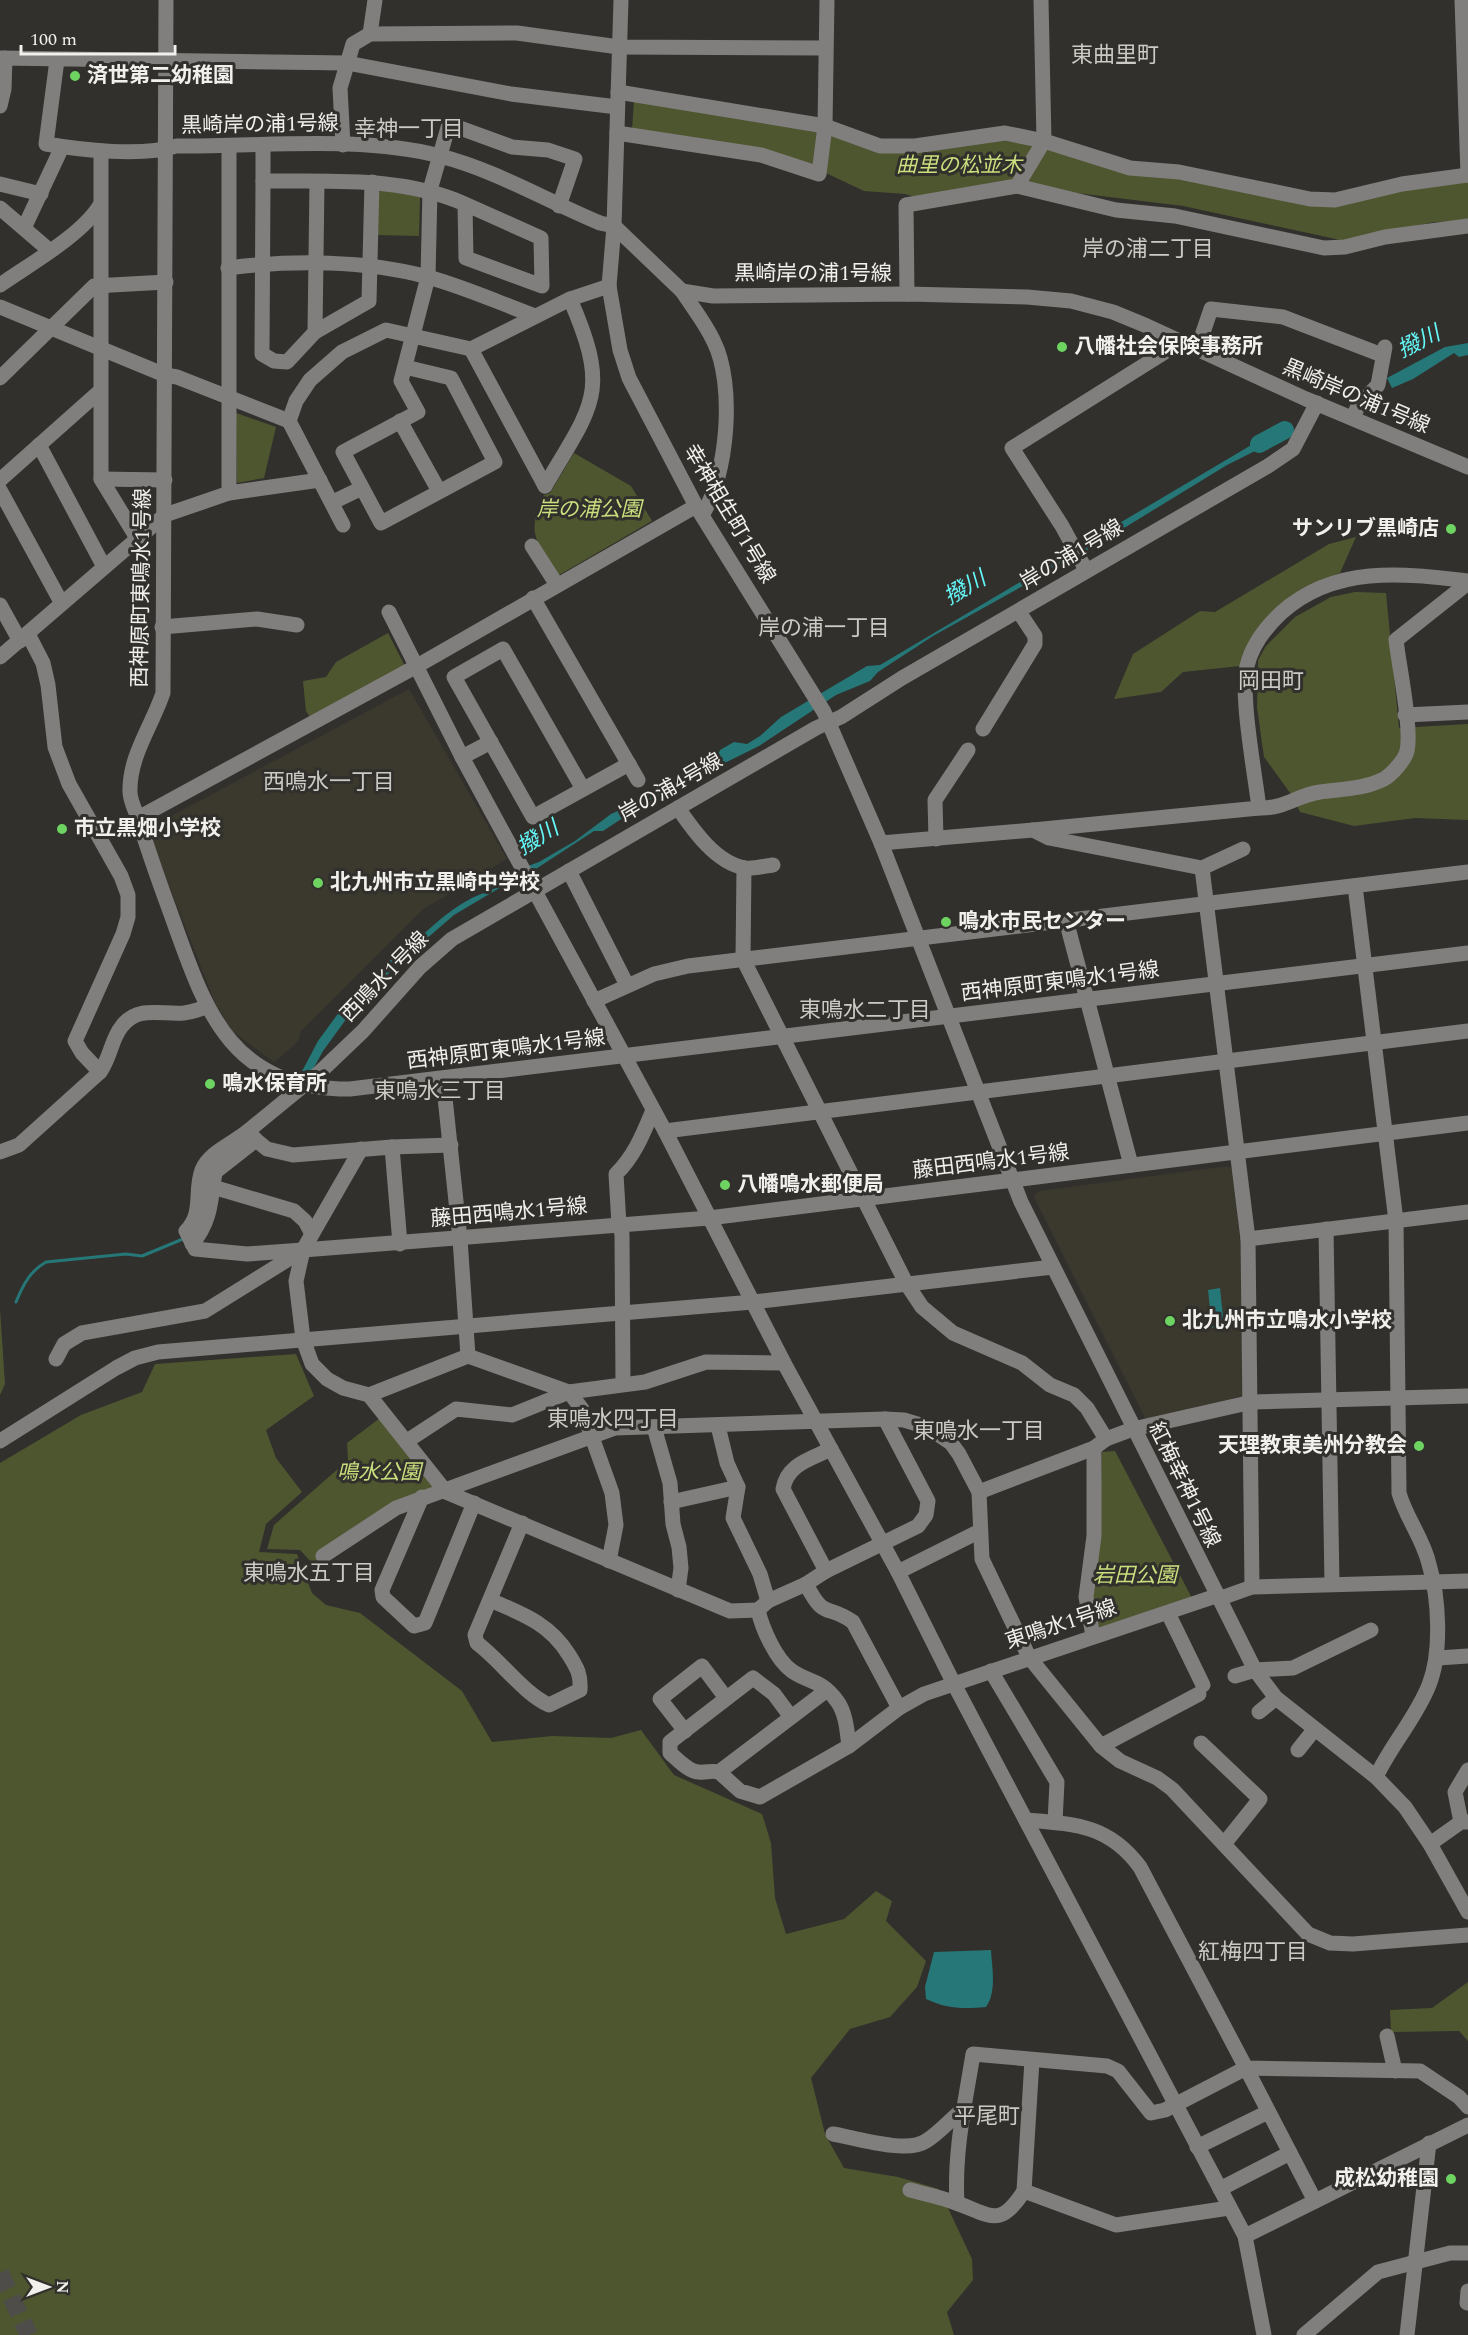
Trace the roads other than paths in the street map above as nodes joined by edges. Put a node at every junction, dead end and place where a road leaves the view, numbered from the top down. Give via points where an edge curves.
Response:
1 (166, 0) edge
2 (375, 0) edge
3 (621, 0) edge
4 (827, 0) edge
5 (1041, 0) edge
6 (1462, 0) edge
7 (370, 34) junction
8 (619, 47) junction
9 (825, 48) junction
10 (2, 58) edge
11 (57, 60) junction
12 (166, 62) junction
13 (347, 63) junction
14 (618, 100) junction
15 (0, 106) edge
16 (825, 126) junction
17 (616, 133) junction
18 (1044, 141) junction
19 (263, 145) junction
20 (343, 145) junction
21 (229, 146) junction
22 (62, 147) junction
23 (166, 149) junction
24 (101, 151) junction
25 (440, 156) junction
26 (1468, 176) edge
27 (263, 182) junction
28 (317, 182) junction
29 (372, 182) junction
30 (0, 184) edge
31 (1017, 186) junction
32 (430, 190) junction
33 (41, 194) junction
34 (465, 204) junction
35 (100, 205) junction
36 (560, 206) junction
37 (0, 208) edge
38 (614, 226) junction
39 (1468, 226) edge
40 (24, 228) junction
41 (49, 250) junction
42 (262, 263) junction
43 (317, 265) junction
44 (370, 265) junction
45 (228, 268) junction
46 (428, 277) junction
47 (166, 282) junction
48 (0, 285) edge
49 (102, 285) junction
50 (609, 286) junction
51 (682, 291) junction
52 (907, 294) junction
53 (570, 299) junction
54 (0, 307) edge
55 (535, 316) junction
56 (51, 328) junction
57 (315, 332) junction
58 (412, 335) junction
59 (1181, 342) junction
60 (1198, 348) junction
61 (100, 349) junction
62 (471, 350) junction
63 (405, 368) junction
64 (165, 375) junction
65 (0, 378) edge
66 (100, 391) junction
67 (229, 398) junction
68 (1317, 403) junction
69 (1353, 418) junction
70 (289, 421) junction
71 (400, 421) junction
72 (39, 445) junction
73 (1468, 467) edge
74 (101, 479) junction
75 (0, 480) edge
76 (165, 480) junction
77 (320, 480) junction
78 (362, 488) junction
79 (0, 490) edge
80 (439, 491) junction
81 (229, 493) junction
82 (333, 502) junction
83 (699, 510) junction
84 (165, 515) junction
85 (343, 525) dead end
86 (136, 538) junction
87 (532, 546) dead end
88 (103, 565) junction
89 (1083, 566) junction
90 (1468, 582) edge
91 (557, 585) junction
92 (534, 598) junction
93 (61, 602) junction
94 (0, 605) edge
95 (389, 612) dead end
96 (1019, 612) junction
97 (297, 625) dead end
98 (162, 627) junction
99 (24, 638) junction
100 (0, 657) edge
101 (417, 666) junction
102 (1468, 712) edge
103 (1406, 715) junction
104 (829, 722) junction
105 (983, 729) dead end
106 (491, 742) junction
107 (968, 750) dead end
108 (462, 757) junction
109 (629, 764) junction
110 (638, 780) dead end
111 (583, 789) junction
112 (678, 808) junction
113 (1259, 808) junction
114 (138, 818) junction
115 (1033, 830) junction
116 (936, 838) junction
117 (881, 843) junction
118 (1244, 849) dead end
119 (773, 865) dead end
120 (744, 868) junction
121 (1202, 868) junction
122 (569, 871) junction
123 (1468, 872) edge
124 (1355, 886) junction
125 (534, 888) junction
126 (1206, 903) junction
127 (1066, 920) junction
128 (916, 938) junction
129 (1468, 953) edge
130 (743, 959) junction
131 (1364, 966) junction
132 (1216, 984) junction
133 (627, 986) junction
134 (1087, 1000) junction
135 (594, 1001) junction
136 (207, 1007) junction
137 (949, 1017) junction
138 (1468, 1031) edge
139 (782, 1037) junction
140 (1373, 1043) junction
141 (623, 1057) junction
142 (1226, 1061) junction
143 (100, 1072) junction
144 (1108, 1076) junction
145 (443, 1079) junction
146 (304, 1085) junction
147 (978, 1092) junction
148 (653, 1110) junction
149 (820, 1112) junction
150 (1468, 1123) edge
151 (665, 1131) junction
152 (1386, 1135) junction
153 (252, 1136) junction
154 (451, 1145) junction
155 (392, 1147) junction
156 (361, 1149) junction
157 (0, 1152) edge
158 (1238, 1153) junction
159 (1131, 1165) junction
160 (1014, 1181) junction
161 (213, 1187) junction
162 (865, 1199) junction
163 (1468, 1212) edge
164 (709, 1218) junction
165 (1396, 1221) junction
166 (619, 1225) junction
167 (1326, 1229) junction
168 (312, 1234) junction
169 (189, 1238) junction
170 (460, 1239) junction
171 (1248, 1239) junction
172 (399, 1244) junction
173 (303, 1251) junction
174 (1053, 1267) junction
175 (906, 1283) junction
176 (753, 1302) junction
177 (623, 1314) junction
178 (467, 1324) junction
179 (303, 1339) junction
180 (468, 1356) junction
181 (56, 1359) dead end
182 (784, 1363) junction
183 (623, 1383) junction
184 (569, 1392) junction
185 (369, 1395) junction
186 (1468, 1396) edge
187 (1400, 1397) junction
188 (1330, 1399) junction
189 (1252, 1402) junction
190 (885, 1419) junction
191 (818, 1422) junction
192 (718, 1426) junction
193 (654, 1427) junction
194 (1133, 1429) junction
195 (592, 1436) junction
196 (0, 1441) edge
197 (407, 1441) junction
198 (1100, 1443) junction
199 (831, 1449) junction
200 (738, 1487) junction
201 (446, 1492) junction
202 (979, 1492) junction
203 (422, 1497) junction
204 (671, 1502) junction
205 (474, 1503) junction
206 (522, 1522) junction
207 (980, 1531) junction
208 (882, 1543) junction
209 (323, 1556) dead end
210 (609, 1561) junction
211 (826, 1571) junction
212 (898, 1572) junction
213 (1468, 1581) edge
214 (1434, 1582) junction
215 (806, 1584) junction
216 (1332, 1584) junction
217 (1252, 1587) junction
218 (678, 1590) junction
219 (1216, 1596) junction
220 (490, 1600) junction
221 (763, 1606) junction
222 (1168, 1613) junction
223 (1371, 1630) dead end
224 (1093, 1636) junction
225 (1468, 1656) edge
226 (1029, 1657) junction
227 (1438, 1658) junction
228 (1255, 1670) junction
229 (991, 1671) junction
230 (1235, 1676) dead end
231 (954, 1684) junction
232 (827, 1690) junction
233 (726, 1698) junction
234 (1276, 1698) junction
235 (899, 1708) junction
236 (1259, 1712) dead end
237 (791, 1717) junction
238 (1314, 1730) junction
239 (684, 1731) junction
240 (1201, 1743) dead end
241 (849, 1746) junction
242 (1101, 1746) junction
243 (1298, 1750) dead end
244 (1468, 1770) edge
245 (719, 1772) junction
246 (1376, 1777) junction
247 (1026, 1820) junction
248 (1055, 1822) junction
249 (1465, 1822) edge
250 (1224, 1844) junction
251 (1430, 1844) junction
252 (1468, 1912) edge
253 (1468, 1935) edge
254 (1387, 2036) dead end
255 (1032, 2060) junction
256 (1246, 2068) junction
257 (1395, 2071) junction
258 (1174, 2104) junction
259 (1468, 2107) edge
260 (962, 2110) junction
261 (1268, 2112) junction
262 (1468, 2125) edge
263 (833, 2134) dead end
264 (1429, 2144) junction
265 (1197, 2147) junction
266 (1290, 2153) junction
267 (1220, 2189) junction
268 (910, 2190) dead end
269 (1024, 2192) junction
270 (1314, 2201) junction
271 (957, 2203) junction
272 (1229, 2208) junction
273 (1245, 2236) junction
274 (1468, 2253) edge
275 (1416, 2262) junction
276 (1264, 2335) edge
277 (1304, 2335) edge
278 (1407, 2335) edge

1 - 12 street, 西神原町東鳴水1号線
2 - 7 street
3 - 8 street, 幸神相生町1号線
4 - 9 street
5 - 18 street
6 - 26 street
7 - 8 street via 517,33
7 - 13 street via 353,44
8 - 9 street
8 - 14 street, 幸神相生町1号線
9 - 16 street
10 - 11 street
10 - 15 street via 4,89
11 - 12 street
11 - 22 street via 46,144
12 - 13 street
12 - 23 street, 西神原町東鳴水1号線
13 - 14 street via 511,94
13 - 20 street via 340,88
14 - 16 street
14 - 17 street, 幸神相生町1号線
16 - 17 street via 819,174 761,156
16 - 18 street via 880,146 915,146 1005,133
17 - 38 street, 幸神相生町1号線
18 - 26 street via 1130,168 1179,172 1310,199 1335,200 1402,184
18 - 31 street
19 - 20 street, 黒崎岸の浦1号線
19 - 21 street, 黒崎岸の浦1号線
19 - 27 street
20 - 25 street, 黒崎岸の浦1号線
21 - 23 street, 黒崎岸の浦1号線
21 - 45 street
22 - 24 street, 黒崎岸の浦1号線
22 - 33 street
23 - 24 street, 黒崎岸の浦1号線
23 - 47 street, 西神原町東鳴水1号線
24 - 35 street
25 - 32 street
25 - 36 street, 黒崎岸の浦1号線
25 - 36 street via 449,124 512,147 548,150 575,159
27 - 28 street
27 - 42 street
28 - 29 street
28 - 43 street
29 - 32 street
29 - 44 street
30 - 33 street
31 - 39 street via 1116,210 1175,216 1324,248
31 - 52 street via 906,206
32 - 34 street
32 - 46 street
33 - 40 street
34 - 34 street via 466,258 542,286 541,238
35 - 41 street via 93,217
35 - 49 street
36 - 38 street, 黒崎岸の浦1号線
37 - 40 street
38 - 50 street, 幸神相生町1号線
38 - 51 street, 黒崎岸の浦1号線
40 - 41 street
41 - 48 street
42 - 43 street
42 - 45 street
42 - 57 street via 262,354 286,362
43 - 44 street
43 - 57 street
44 - 46 street
44 - 57 street via 369,301
45 - 67 street
46 - 55 street
46 - 58 street
47 - 49 street
47 - 64 street, 西神原町東鳴水1号線
49 - 56 street via 94,286
49 - 61 street
50 - 53 street
50 - 83 street, 幸神相生町1号線 via 629,378
51 - 52 street, 黒崎岸の浦1号線 via 713,296
51 - 83 street via 714,341 728,392 710,504
52 - 59 street, 黒崎岸の浦1号線 via 1071,301 1113,312
53 - 55 street
53 - 62 street via 592,361 594,391 578,429 545,486
54 - 56 street
55 - 62 street
56 - 61 street
56 - 65 street
58 - 62 street
58 - 63 street
58 - 70 street via 386,330 342,352 310,380
59 - 60 street, 黒崎岸の浦1号線
59 - 89 street via 1012,448
60 - 68 street, 黒崎岸の浦1号線
60 - 69 street via 1211,309 1283,317 1384,350 1378,385 1358,406
61 - 64 street
61 - 66 street
63 - 71 street via 401,381 418,412
63 - 80 street via 451,378 495,462
64 - 67 street
64 - 76 street, 西神原町東鳴水1号線
66 - 72 street
66 - 74 street
67 - 70 street
67 - 81 street
68 - 69 street, 黒崎岸の浦1号線
68 - 89 street, 岸の浦1号線 via 1293,449 1282,457
69 - 73 street, 黒崎岸の浦1号線
70 - 77 street
71 - 78 street via 343,452
71 - 80 street
72 - 75 street
72 - 88 street
74 - 76 street
74 - 86 street
76 - 84 street, 西神原町東鳴水1号線
77 - 81 street
77 - 82 street
78 - 80 street via 381,523
78 - 82 street
79 - 93 street
81 - 84 street
82 - 85 street
83 - 91 street
83 - 104 street, 幸神相生町1号線
84 - 86 street
84 - 98 street, 西神原町東鳴水1号線
86 - 88 street
87 - 91 street
88 - 93 street
89 - 96 street, 岸の浦1号線
90 - 103 street via 1396,640
90 - 113 street via 1404,574 1334,581 1290,605 1262,633 1246,668
91 - 92 street
92 - 101 street
92 - 109 street
93 - 99 street
94 - 99 street
95 - 101 street
96 - 104 street, 岸の浦1号線
96 - 105 street via 1035,636 1035,644
97 - 98 street via 257,619
98 - 114 street, 西神原町東鳴水1号線 via 162,693 154,720 140,744 130,793
99 - 100 street
99 - 143 street via 43,663 55,747 62,765 128,895 123,934 75,1041
101 - 108 street
101 - 114 street
102 - 103 street
103 - 113 street via 1407,751 1386,778 1361,787 1317,792 1279,807
104 - 112 street, 岸の浦4号線
104 - 117 street, 幸神相生町1号線
106 - 108 street
106 - 111 street via 533,817
106 - 111 street via 454,677 503,649
107 - 116 street via 935,800
108 - 125 street
109 - 110 street
109 - 111 street
112 - 120 street via 700,841
112 - 122 street, 岸の浦4号線
113 - 115 street
114 - 136 street, 西神原町東鳴水1号線
115 - 116 street
115 - 121 street via 1049,838
116 - 117 street
117 - 128 street, 幸神相生町1号線
118 - 121 street
119 - 120 street
120 - 130 street
121 - 126 street
122 - 125 street, 岸の浦4号線
122 - 133 street
123 - 124 street
124 - 126 street
124 - 131 street
125 - 135 street
125 - 146 street, 西鳴水1号線 via 452,939 420,966 363,1031
126 - 127 street
126 - 132 street
127 - 128 street
127 - 134 street
128 - 130 street
128 - 137 street, 幸神相生町1号線
129 - 131 street, 西神原町東鳴水1号線
130 - 133 street via 688,966
130 - 139 street
131 - 132 street, 西神原町東鳴水1号線
131 - 140 street
132 - 134 street, 西神原町東鳴水1号線
132 - 142 street
133 - 135 street
134 - 137 street, 西神原町東鳴水1号線
134 - 144 street
135 - 141 street
136 - 143 street via 135,1014 122,1025 110,1058
136 - 146 street, 西神原町東鳴水1号線 via 225,1038 244,1057 261,1069
137 - 139 street, 西神原町東鳴水1号線
137 - 147 street, 紅梅幸神1号線
138 - 140 street
139 - 141 street, 西神原町東鳴水1号線
139 - 149 street
140 - 142 street
140 - 152 street
141 - 145 street, 西神原町東鳴水1号線
141 - 148 street
142 - 144 street
142 - 158 street
143 - 157 street via 19,1145
144 - 147 street
144 - 159 street
145 - 146 street, 西神原町東鳴水1号線 via 350,1089
145 - 154 street
146 - 153 street, 西鳴水1号線
147 - 149 street
147 - 160 street, 紅梅幸神1号線
148 - 151 street
148 - 166 street via 629,1161 616,1174
149 - 151 street
149 - 162 street
150 - 152 street, 藤田西鳴水1号線
151 - 164 street
152 - 158 street, 藤田西鳴水1号線
152 - 165 street
153 - 156 street via 267,1149 293,1155
153 - 161 street via 235,1158 219,1166
153 - 169 street via 210,1158 202,1170 197,1216
154 - 155 street
154 - 170 street
155 - 156 street
155 - 172 street
156 - 168 street
158 - 159 street, 藤田西鳴水1号線
158 - 171 street
159 - 160 street, 藤田西鳴水1号線
160 - 162 street, 藤田西鳴水1号線
160 - 174 street, 紅梅幸神1号線
161 - 168 street via 294,1211
161 - 169 street via 203,1232
162 - 164 street, 藤田西鳴水1号線
162 - 175 street
163 - 165 street
164 - 166 street, 藤田西鳴水1号線
164 - 176 street
165 - 167 street
165 - 187 street
166 - 170 street, 藤田西鳴水1号線
166 - 177 street
167 - 171 street
167 - 188 street
168 - 173 street
169 - 173 street, 藤田西鳴水1号線 via 195,1249 206,1251
170 - 172 street, 藤田西鳴水1号線
170 - 178 street
171 - 189 street
172 - 173 street, 藤田西鳴水1号線
173 - 179 street via 296,1281
173 - 181 street via 205,1311 82,1333 64,1344
174 - 175 street
174 - 194 street, 紅梅幸神1号線
175 - 176 street
175 - 198 street via 922,1307 953,1333 1022,1363 1050,1385 1074,1395 1087,1408
176 - 177 street
176 - 182 street
177 - 178 street
177 - 183 street
178 - 179 street
178 - 180 street
179 - 185 street via 312,1364 327,1379
179 - 196 street via 135,1358
180 - 184 street
180 - 185 street
182 - 183 street via 706,1362 645,1382
182 - 191 street
183 - 184 street
184 - 195 street via 582,1409
184 - 197 street via 512,1415 456,1409
185 - 197 street
186 - 187 street
187 - 188 street
187 - 214 street via 1399,1493 1402,1507 1424,1546
188 - 189 street
188 - 216 street
189 - 194 street
189 - 217 street
190 - 191 street
190 - 202 street via 904,1419 927,1426 951,1443
190 - 208 street via 928,1501 927,1515 918,1526
191 - 192 street
191 - 199 street
192 - 193 street
192 - 200 street
193 - 195 street via 615,1428
193 - 204 street via 670,1483
194 - 198 street
194 - 219 street, 紅梅幸神1号線
195 - 201 street
195 - 210 street via 612,1493 616,1525
197 - 201 street
198 - 202 street
198 - 224 street via 1086,1597
199 - 208 street
199 - 211 street via 792,1468 785,1476 783,1489
200 - 204 street
200 - 221 street via 733,1518 760,1574
201 - 203 street
201 - 205 street
202 - 207 street
203 - 205 street via 382,1590 383,1597 414,1626 425,1623
203 - 209 street via 396,1508
204 - 218 street via 681,1568
205 - 206 street
206 - 210 street
206 - 220 street
207 - 212 street
207 - 226 street via 982,1559
208 - 211 street
208 - 212 street
210 - 218 street
211 - 215 street
212 - 231 street
213 - 214 street, 東鳴水1号線
214 - 216 street, 東鳴水1号線 via 1370,1588
214 - 227 street
215 - 221 street
215 - 235 street via 817,1605 853,1622
216 - 217 street, 東鳴水1号線
217 - 219 street, 東鳴水1号線
218 - 221 street via 730,1611
219 - 222 street, 東鳴水1号線
219 - 228 street, 紅梅幸神1号線
220 - 220 street via 475,1635 477,1643 549,1705 580,1690 581,1675 558,1638 536,1620
221 - 232 street via 782,1660 792,1671 816,1680
222 - 224 street, 東鳴水1号線
222 - 242 street via 1201,1690
223 - 228 street via 1293,1668
224 - 226 street, 東鳴水1号線
225 - 227 street
226 - 229 street, 東鳴水1号線
226 - 242 street
227 - 246 street via 1428,1687
228 - 230 street
228 - 234 street, 紅梅幸神1号線
229 - 231 street, 東鳴水1号線
229 - 248 street via 1057,1782
231 - 235 street, 東鳴水1号線
231 - 247 street
232 - 237 street
232 - 241 street via 844,1717
233 - 237 street via 753,1678 774,1694
233 - 239 street
233 - 239 street via 702,1666 660,1700
234 - 236 street
234 - 238 street, 紅梅幸神1号線
235 - 241 street, 東鳴水1号線
237 - 245 street
238 - 243 street
238 - 246 street, 紅梅幸神1号線
239 - 245 street via 670,1742 670,1753 699,1773
240 - 250 street via 1260,1799
241 - 245 street, 東鳴水1号線 via 760,1797 740,1791
242 - 250 street via 1172,1789
244 - 249 street via 1455,1792
246 - 251 street, 紅梅幸神1号線 via 1405,1807
247 - 248 street
247 - 258 street
248 - 256 street via 1105,1833 1126,1849 1140,1867
249 - 251 street
250 - 253 street via 1308,1934 1330,1943
251 - 252 street, 紅梅幸神1号線
254 - 257 street
255 - 258 street via 1107,2066 1118,2071 1151,2113
255 - 260 street via 973,2054
255 - 269 street
256 - 257 street
256 - 258 street
256 - 261 street
257 - 259 street via 1420,2071
258 - 265 street
260 - 263 street via 924,2143 887,2145
260 - 271 street via 955,2167
261 - 265 street
261 - 266 street
262 - 264 street
264 - 270 street
264 - 275 street
265 - 267 street
266 - 267 street
266 - 270 street
267 - 272 street
268 - 271 street
269 - 271 street via 1013,2209 1000,2215 986,2216
269 - 272 street via 1116,2225
270 - 273 street
272 - 273 street
273 - 276 street
274 - 275 street via 1450,2253
275 - 277 street via 1378,2272
275 - 278 street

